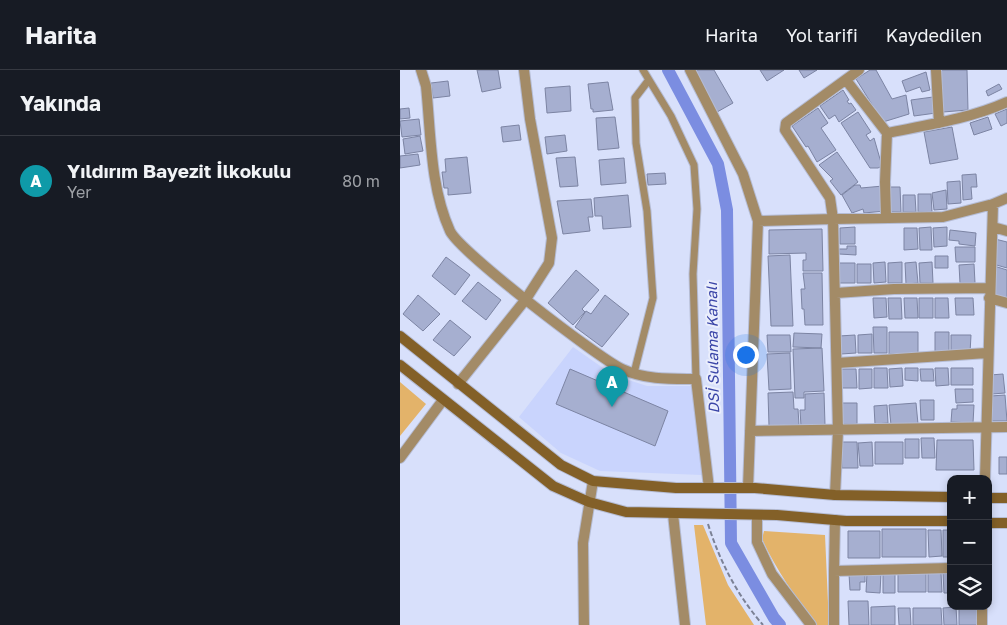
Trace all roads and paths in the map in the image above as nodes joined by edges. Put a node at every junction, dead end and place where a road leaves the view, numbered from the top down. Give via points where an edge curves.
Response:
1 (421, 70) edge
2 (524, 70) edge
3 (643, 70) edge
4 (690, 70) edge
5 (859, 70) edge
6 (936, 70) edge
7 (648, 80) junction
8 (846, 80) junction
9 (1007, 102) edge
10 (939, 123) junction
11 (886, 132) junction
12 (1007, 198) edge
13 (993, 204) junction
14 (886, 218) junction
15 (833, 219) junction
16 (758, 221) junction
17 (993, 227) junction
18 (1007, 231) edge
19 (989, 293) junction
20 (836, 294) junction
21 (526, 299) junction
22 (1007, 303) edge
23 (400, 336) edge
24 (987, 353) junction
25 (837, 363) junction
26 (400, 365) edge
27 (634, 373) junction
28 (696, 379) junction
29 (458, 384) junction
30 (443, 400) junction
31 (1007, 427) edge
32 (986, 428) junction
33 (750, 431) junction
34 (838, 431) junction
35 (400, 458) edge
36 (985, 475) edge
37 (593, 481) junction
38 (714, 488) junction
39 (746, 488) junction
40 (836, 495) junction
41 (947, 497) edge
42 (992, 498) edge
43 (1007, 498) edge
44 (589, 502) junction
45 (672, 514) junction
46 (710, 515) junction
47 (757, 516) junction
48 (835, 520) junction
49 (947, 521) edge
50 (992, 523) edge
51 (1007, 523) edge
52 (947, 568) edge
53 (834, 570) junction
54 (982, 610) edge
55 (584, 625) edge
56 (685, 625) edge
57 (763, 625) edge
58 (811, 625) edge
59 (834, 625) edge
60 (982, 625) edge

1 - 21 street via 426,86 438,201 451,234 474,258
2 - 21 street via 552,238 549,262
3 - 7 lane
4 - 16 street via 743,174
5 - 8 street
6 - 10 street
7 - 27 lane via 635,98 636,144 647,211 653,298
7 - 28 lane via 671,116 694,165 697,209 693,274
8 - 11 street
8 - 15 street via 786,123 785,130 830,198
9 - 10 street
10 - 11 street
11 - 14 street
12 - 13 street
13 - 14 street via 943,217
13 - 17 street
14 - 15 street
15 - 16 street
15 - 20 street
16 - 33 street
17 - 18 street
17 - 19 street
19 - 20 street via 894,289
19 - 22 street
19 - 24 street
20 - 25 street
21 - 27 street via 621,369
21 - 29 street
23 - 29 main road
24 - 25 street
24 - 32 street
25 - 34 street
26 - 30 main road
27 - 28 street via 654,379
28 - 38 street
29 - 37 main road via 561,465
30 - 35 street
30 - 44 main road via 553,486
31 - 32 street
32 - 34 street
32 - 36 street
33 - 34 street
33 - 39 street
34 - 40 street
37 - 38 main road
37 - 44 street
38 - 39 main road
39 - 40 main road
40 - 41 main road
42 - 43 main road
44 - 45 main road via 626,512
44 - 55 street via 583,543
45 - 46 main road
45 - 56 street
46 - 47 main road
46 - 57 path via 717,552 733,584
47 - 48 main road
47 - 58 street via 757,542 772,574
48 - 49 main road
48 - 53 street
50 - 51 main road
52 - 53 street
53 - 59 street
54 - 60 street

